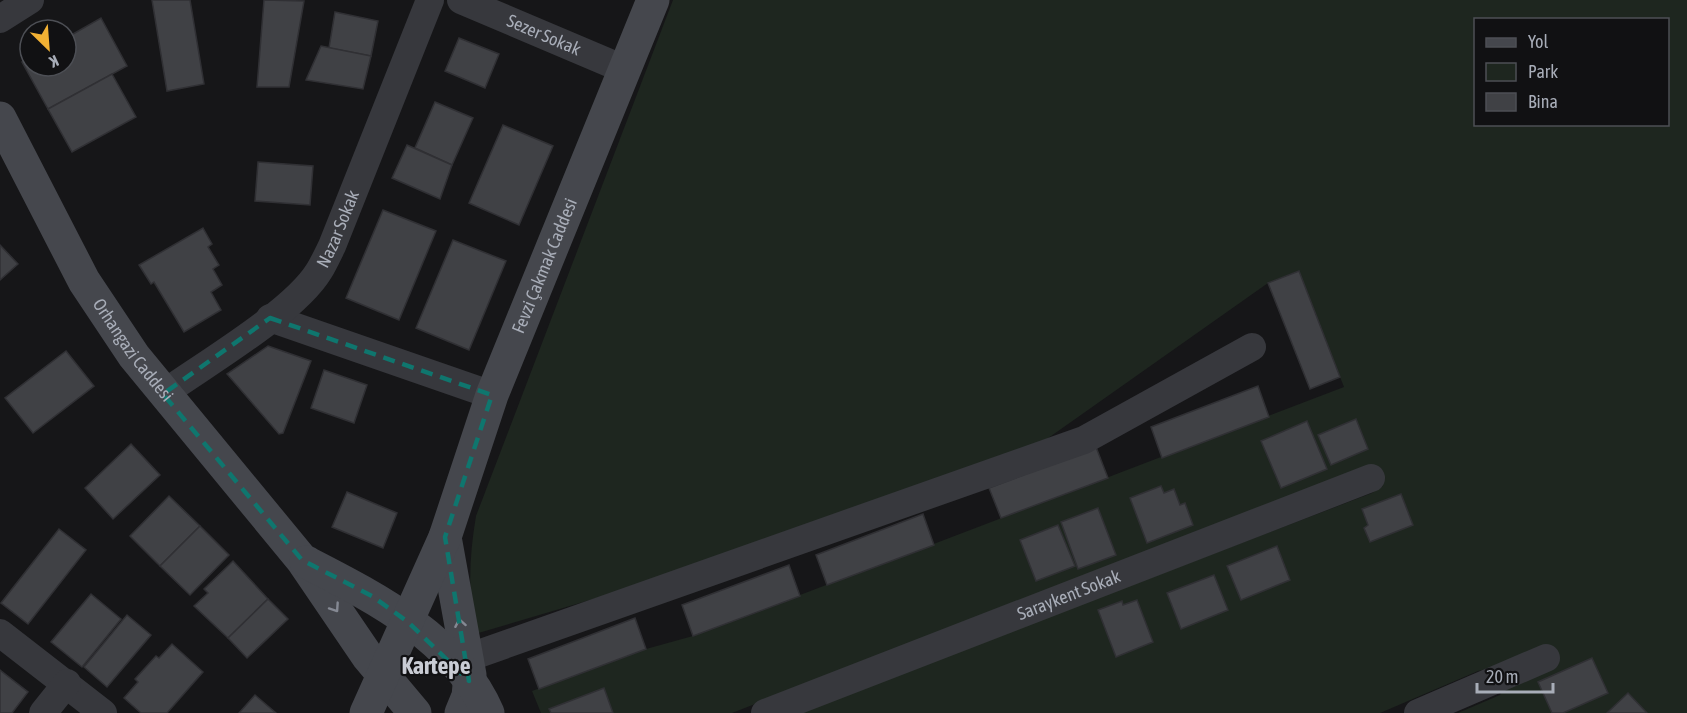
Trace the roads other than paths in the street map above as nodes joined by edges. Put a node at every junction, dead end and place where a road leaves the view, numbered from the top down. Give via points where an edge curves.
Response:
1 (30, 0) edge
2 (430, 0) edge
3 (461, 0) edge
4 (653, 0) edge
5 (0, 19) edge
6 (627, 70) junction
7 (0, 118) edge
8 (270, 318) junction
9 (1252, 347) dead end
10 (163, 394) junction
11 (492, 395) junction
12 (1371, 478) dead end
13 (445, 537) junction
14 (302, 560) junction
15 (408, 622) junction
16 (0, 633) edge
17 (1546, 658) dead end
18 (468, 669) junction
19 (384, 677) junction
20 (67, 683) junction
21 (43, 713) edge
22 (103, 713) edge
23 (366, 713) edge
24 (415, 713) edge
25 (461, 713) edge
26 (488, 713) edge
27 (765, 713) edge
28 (1418, 713) edge

1 - 5 street
2 - 8 street, Nazar Sokak via 319,272
3 - 6 street, Sezer Sokak
4 - 6 street, Fevzi Çakmak Caddesi
6 - 11 street, Fevzi Çakmak Caddesi
7 - 10 street, Orhangazi Caddesi via 84,281
8 - 10 street, Nazar Sokak
8 - 11 street
9 - 18 street via 1084,440
10 - 14 street, Orhangazi Caddesi
11 - 13 street, Fevzi Çakmak Caddesi
12 - 27 street, Saraykent Sokak
13 - 15 street, Fevzi Çakmak Caddesi
18 -> 13 street
14 - 15 street via 372,596
14 -> 19 street, Orhangazi Caddesi
15 - 18 street
15 - 19 street, Fevzi Çakmak Caddesi
16 - 20 street
17 - 28 street
18 - 25 street via 468,696
18 - 26 street
19 - 23 street, Fevzi Çakmak Caddesi
19 - 24 street, Orhangazi Caddesi
20 - 21 street
20 - 22 street

